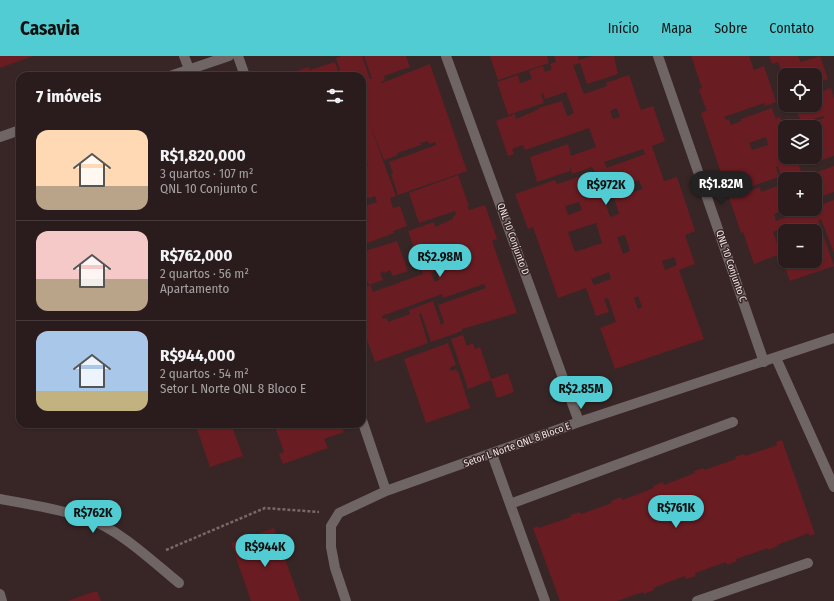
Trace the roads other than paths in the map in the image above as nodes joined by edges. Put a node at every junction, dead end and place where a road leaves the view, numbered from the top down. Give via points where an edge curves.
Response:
1 (184, 56) edge
2 (229, 56) edge
3 (238, 56) edge
4 (446, 56) edge
5 (658, 56) edge
6 (189, 69) junction
7 (181, 72) edge
8 (244, 72) edge
9 (16, 131) edge
10 (0, 137) edge
11 (834, 338) edge
12 (776, 358) junction
13 (764, 362) junction
14 (580, 422) junction
15 (734, 422) dead end
16 (365, 428) edge
17 (492, 454) junction
18 (834, 487) edge
19 (386, 491) junction
20 (0, 499) edge
21 (510, 504) junction
22 (808, 563) dead end
23 (179, 583) dead end
24 (0, 594) edge
25 (2, 601) edge
26 (346, 601) edge
27 (545, 601) edge
28 (697, 601) edge

1 - 6 street
2 - 6 street
3 - 8 street
4 - 14 street, QNL 10 Conjunto D
5 - 13 street, QNL 10 Conjunto C
6 - 7 street
9 - 10 street
11 - 12 street, Setor L Norte QNL 8 Bloco E
12 - 13 street, Setor L Norte QNL 8 Bloco E
12 - 18 street
13 - 14 street, Setor L Norte QNL 8 Bloco E
14 - 17 street, Setor L Norte QNL 8 Bloco E
15 - 21 street
16 - 19 street
17 - 19 street, Setor L Norte QNL 8 Bloco E
17 - 21 street
19 - 26 street, Setor L Norte QNL 8 Bloco E via 339,513 331,526 335,568
20 - 23 street via 88,518 123,538
21 - 27 street
22 - 28 street
24 - 25 street

